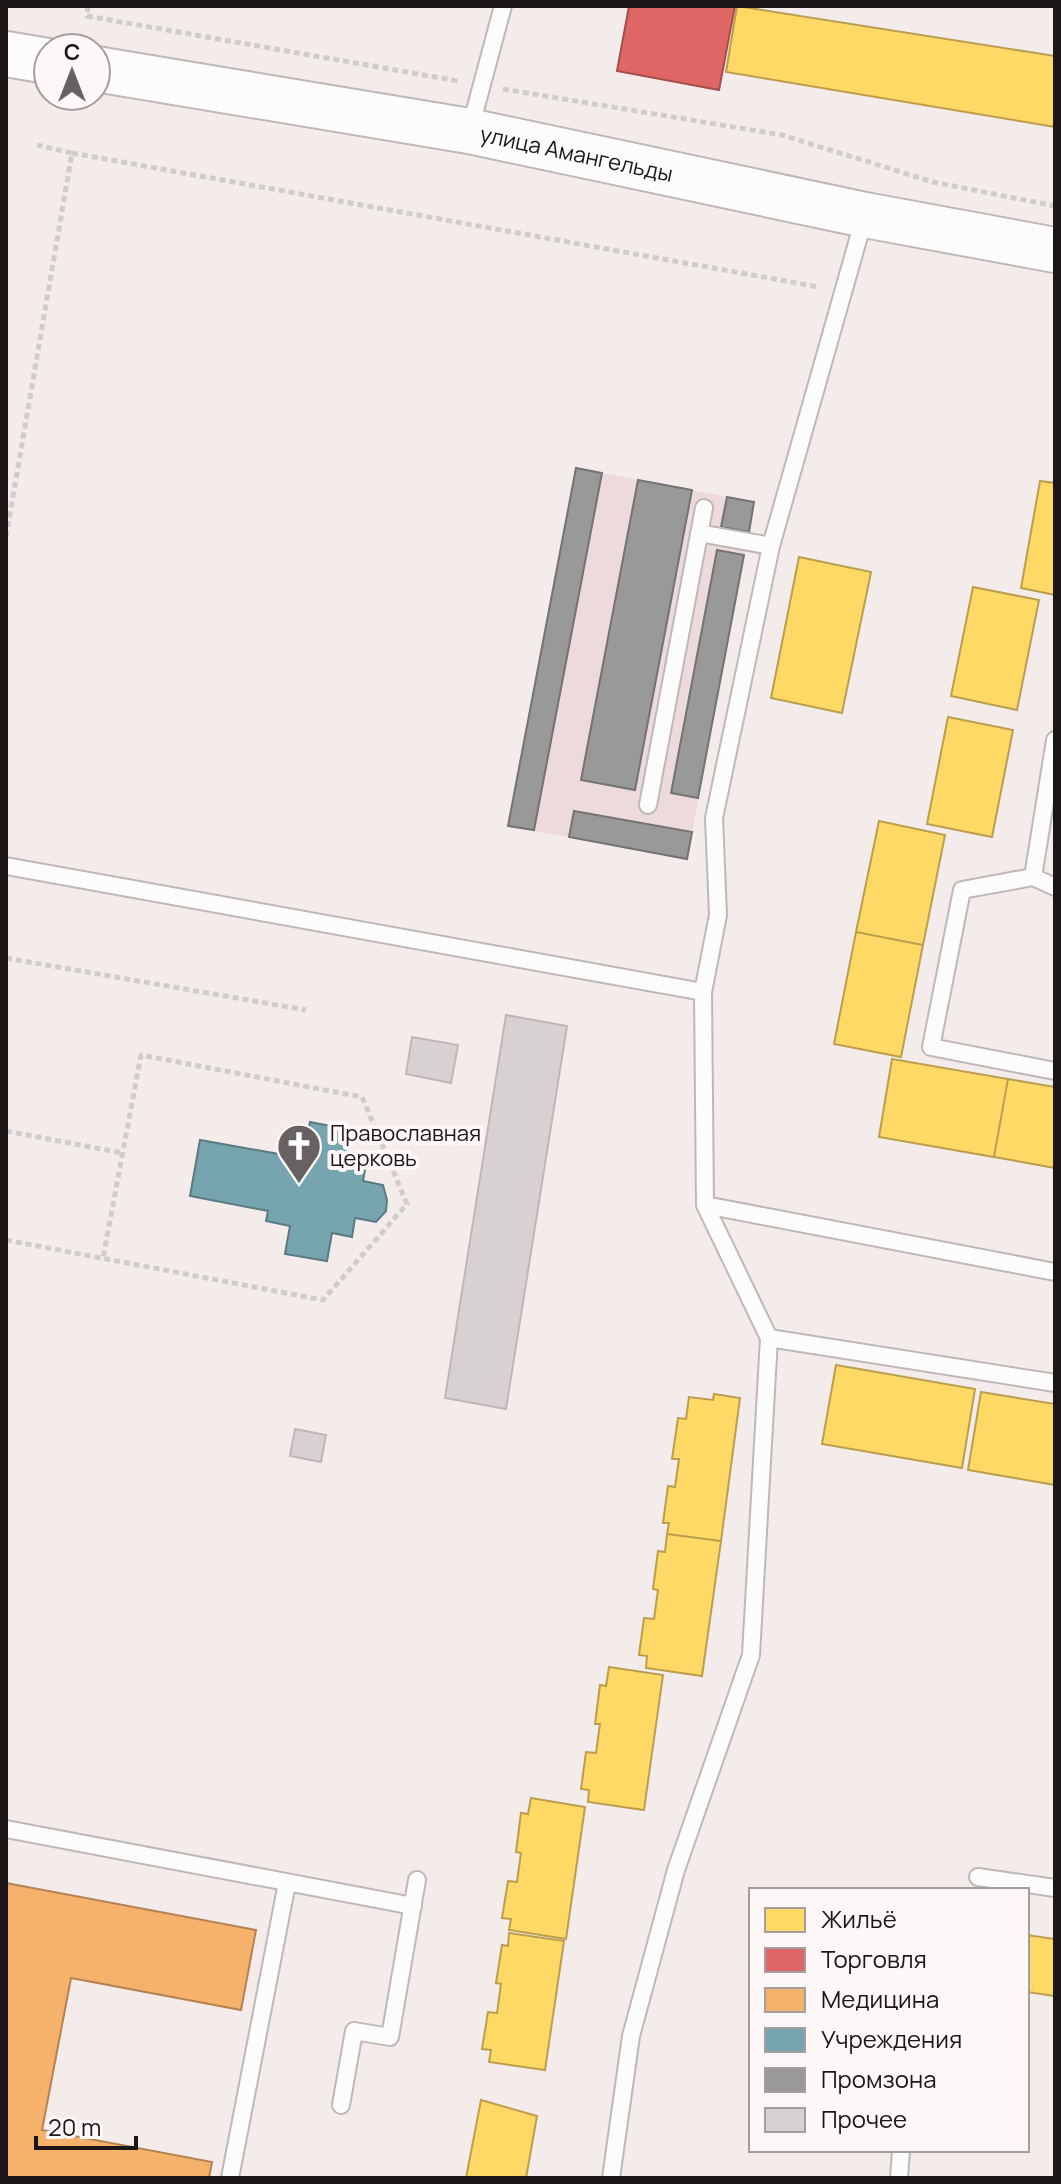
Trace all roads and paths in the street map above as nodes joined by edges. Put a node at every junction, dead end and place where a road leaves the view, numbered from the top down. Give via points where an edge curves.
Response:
1 (88, 6) edge
2 (503, 6) edge
3 (6, 54) edge
4 (32, 58) edge
5 (112, 72) edge
6 (481, 85) junction
7 (469, 131) junction
8 (37, 145) dead end
9 (72, 153) junction
10 (1055, 206) edge
11 (865, 215) junction
12 (1055, 250) edge
13 (845, 291) junction
14 (704, 508) dead end
15 (699, 533) junction
16 (6, 537) edge
17 (771, 546) junction
18 (1055, 740) edge
19 (648, 805) dead end
20 (6, 866) edge
21 (1033, 877) junction
22 (1055, 887) edge
23 (6, 958) edge
24 (703, 992) junction
25 (306, 1010) dead end
26 (1055, 1071) edge
27 (6, 1131) edge
28 (122, 1153) junction
29 (705, 1205) junction
30 (6, 1240) edge
31 (103, 1258) junction
32 (1055, 1272) edge
33 (769, 1338) junction
34 (1055, 1383) edge
35 (6, 1829) edge
36 (978, 1877) dead end
37 (417, 1880) dead end
38 (287, 1883) junction
39 (1055, 1888) edge
40 (413, 1906) junction
41 (341, 2105) dead end
42 (901, 2152) edge
43 (230, 2178) edge
44 (611, 2178) edge
45 (899, 2178) edge

1 - 6 path via 87,16
2 - 6 lane
3 - 4 street
5 - 7 street, улица Амангельды
6 - 7 lane
6 - 10 path via 782,135 933,182
7 - 11 street, улица Амангельды
8 - 9 path
9 - 13 path
9 - 16 path
11 - 12 street, улица Амангельды
11 - 13 lane
13 - 17 lane
14 - 15 lane
15 - 17 lane
15 - 19 lane
17 - 24 lane via 714,818 718,915
18 - 21 lane
20 - 24 lane
21 - 22 lane
21 - 26 lane via 962,890 931,1047
23 - 25 path
24 - 29 lane
27 - 28 path
28 - 31 path
28 - 31 path via 141,1055 362,1097 407,1204 323,1300
29 - 32 lane
29 - 33 lane
30 - 31 path
33 - 34 lane
33 - 44 lane via 751,1655 676,1870 631,2036
35 - 38 lane
36 - 39 lane
37 - 40 lane
38 - 40 lane
38 - 43 lane
40 - 41 lane via 390,2037 354,2031
42 - 45 lane

